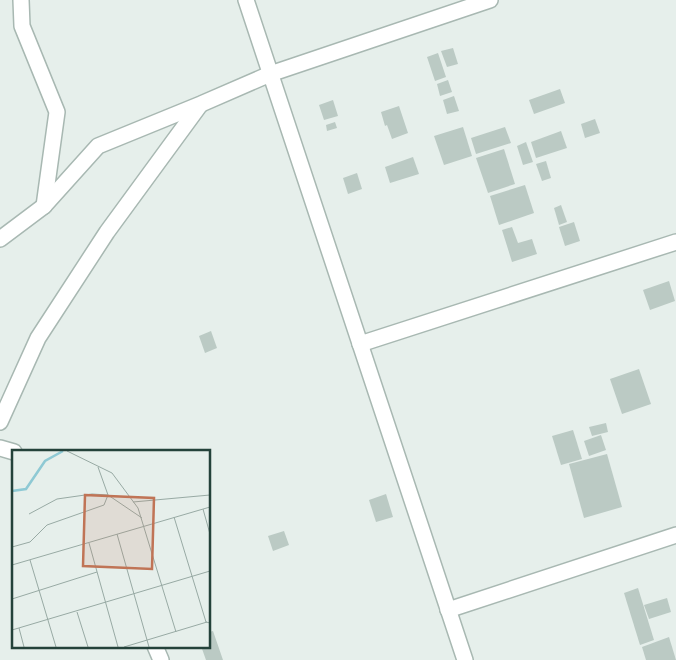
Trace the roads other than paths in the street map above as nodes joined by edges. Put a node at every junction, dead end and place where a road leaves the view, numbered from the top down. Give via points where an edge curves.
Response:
1 (21, 0) edge
2 (246, 0) edge
3 (490, 0) edge
4 (270, 74) junction
5 (201, 104) junction
6 (44, 206) junction
7 (0, 239) edge
8 (676, 242) edge
9 (360, 344) junction
10 (0, 422) edge
11 (676, 535) edge
12 (448, 610) junction
13 (157, 648) edge
14 (161, 660) edge
15 (465, 660) edge

1 - 6 street via 22,26 57,112
2 - 4 street
3 - 4 street
4 - 5 street
4 - 9 street
5 - 6 street via 98,146
5 - 10 street via 107,232 38,338
6 - 7 street
8 - 9 street
9 - 12 street
11 - 12 street
12 - 15 street
13 - 14 street

